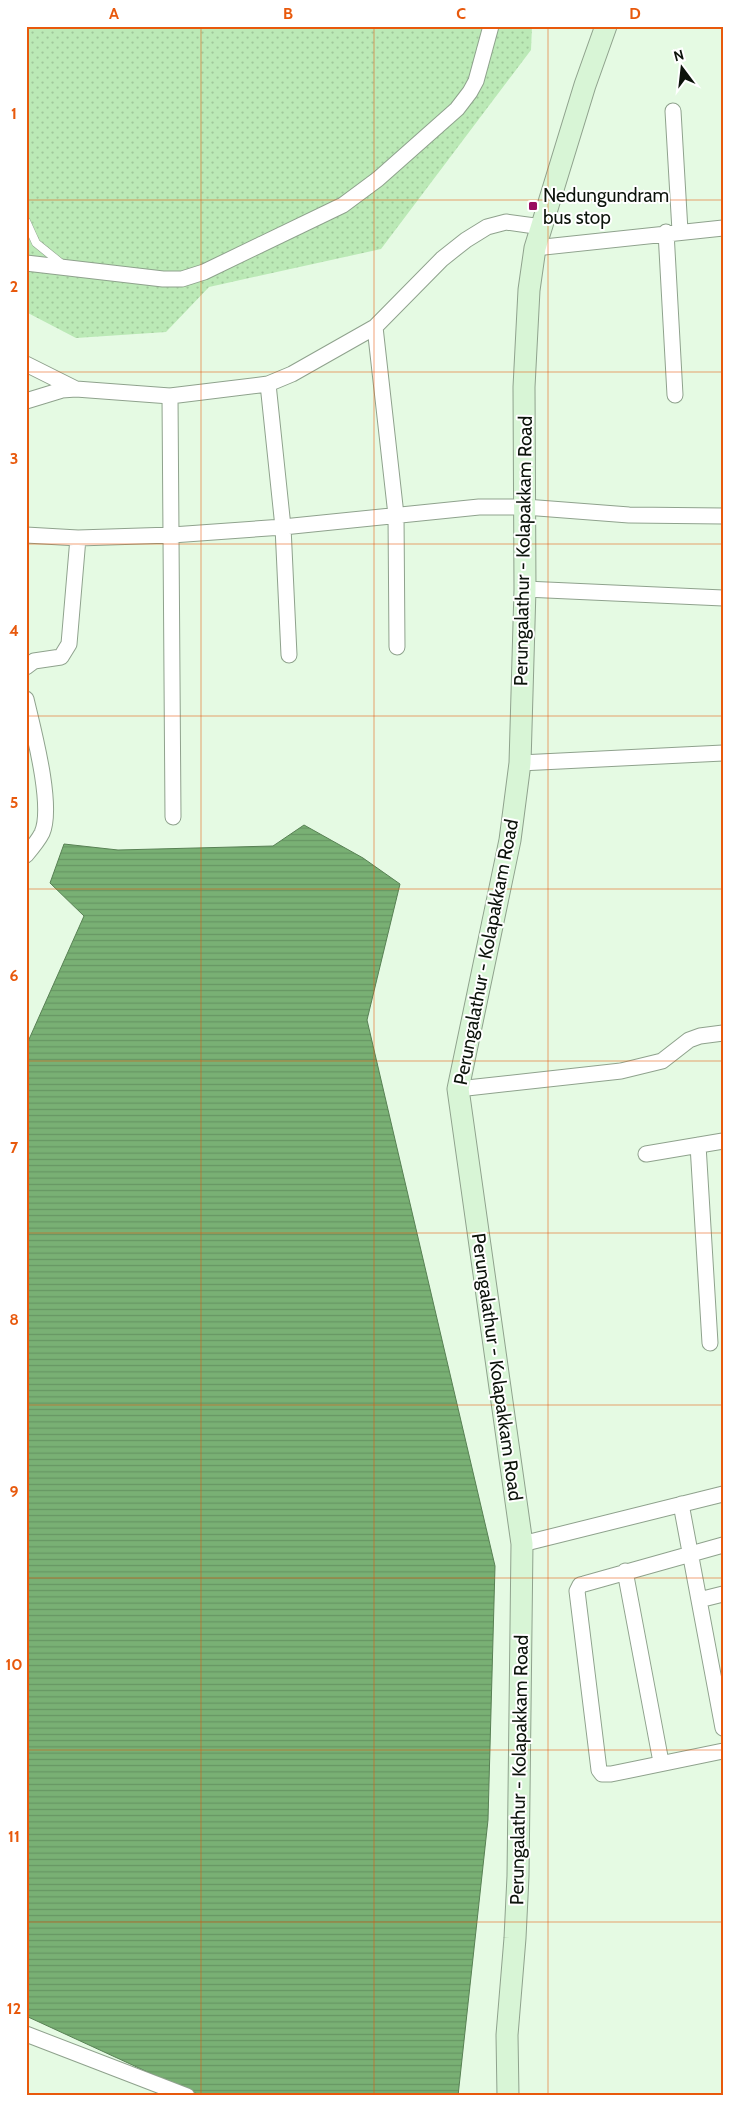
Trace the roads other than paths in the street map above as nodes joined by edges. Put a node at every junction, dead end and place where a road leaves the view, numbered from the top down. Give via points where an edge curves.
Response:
1 (491, 26) edge
2 (606, 26) edge
3 (673, 111) dead end
4 (26, 221) edge
5 (542, 227) junction
6 (723, 228) edge
7 (673, 232) junction
8 (535, 248) junction
9 (26, 263) edge
10 (66, 267) junction
11 (375, 327) junction
12 (26, 364) edge
13 (268, 384) junction
14 (76, 389) junction
15 (170, 396) junction
16 (675, 396) dead end
17 (26, 401) edge
18 (525, 506) junction
19 (396, 515) junction
20 (723, 516) edge
21 (283, 527) junction
22 (26, 535) edge
23 (172, 535) junction
24 (78, 538) junction
25 (525, 589) junction
26 (723, 598) edge
27 (397, 647) dead end
28 (289, 654) dead end
29 (26, 667) edge
30 (26, 699) edge
31 (723, 752) edge
32 (520, 763) junction
33 (173, 817) dead end
34 (26, 855) edge
35 (723, 1033) edge
36 (458, 1089) junction
37 (723, 1142) edge
38 (698, 1145) junction
39 (646, 1154) dead end
40 (710, 1343) dead end
41 (723, 1494) edge
42 (681, 1504) junction
43 (522, 1544) junction
44 (723, 1545) edge
45 (690, 1554) junction
46 (625, 1572) junction
47 (723, 1594) edge
48 (699, 1600) junction
49 (716, 1660) edge
50 (722, 1729) edge
51 (723, 1751) edge
52 (661, 1762) junction
53 (26, 2034) edge
54 (187, 2096) edge
55 (508, 2096) edge

1 - 10 street via 476,81 457,109 344,205 204,272 182,279 143,278
2 - 5 main road, Perungalathur - Kolapakkam Road
3 - 7 street
4 - 10 lane via 36,243
5 - 8 main road, Perungalathur - Kolapakkam Road
5 - 11 street via 506,222 487,227 442,259
6 - 7 street
7 - 8 street
7 - 16 street
8 - 18 main road, Perungalathur - Kolapakkam Road via 524,387
9 - 10 street
11 - 13 street
11 - 19 street
12 - 14 street
13 - 15 street
13 - 21 street
14 - 15 street
14 - 17 street
15 - 23 street
18 - 19 street
18 - 20 street via 629,515
18 - 25 main road, Perungalathur - Kolapakkam Road
19 - 21 street
19 - 27 street
21 - 23 street
21 - 28 street
22 - 24 street
23 - 24 street
23 - 33 street
24 - 29 street via 66,652 61,657 34,661
25 - 26 street
25 - 32 main road, Perungalathur - Kolapakkam Road
30 - 34 street via 42,764 45,804 43,831
31 - 32 street
32 - 36 main road, Perungalathur - Kolapakkam Road via 510,840
35 - 36 street via 689,1040 662,1061 621,1071
36 - 43 main road, Perungalathur - Kolapakkam Road
37 - 38 street
38 - 39 street
38 - 40 street
41 - 42 street
42 - 43 street
42 - 45 street
43 - 55 main road, Perungalathur - Kolapakkam Road via 518,1876 507,2035
44 - 45 street
45 - 46 street
45 - 48 street
46 - 52 street
46 - 52 street via 580,1585 576,1591 599,1770 606,1775
47 - 48 street
48 - 49 street
49 - 50 street
51 - 52 street
53 - 54 street

